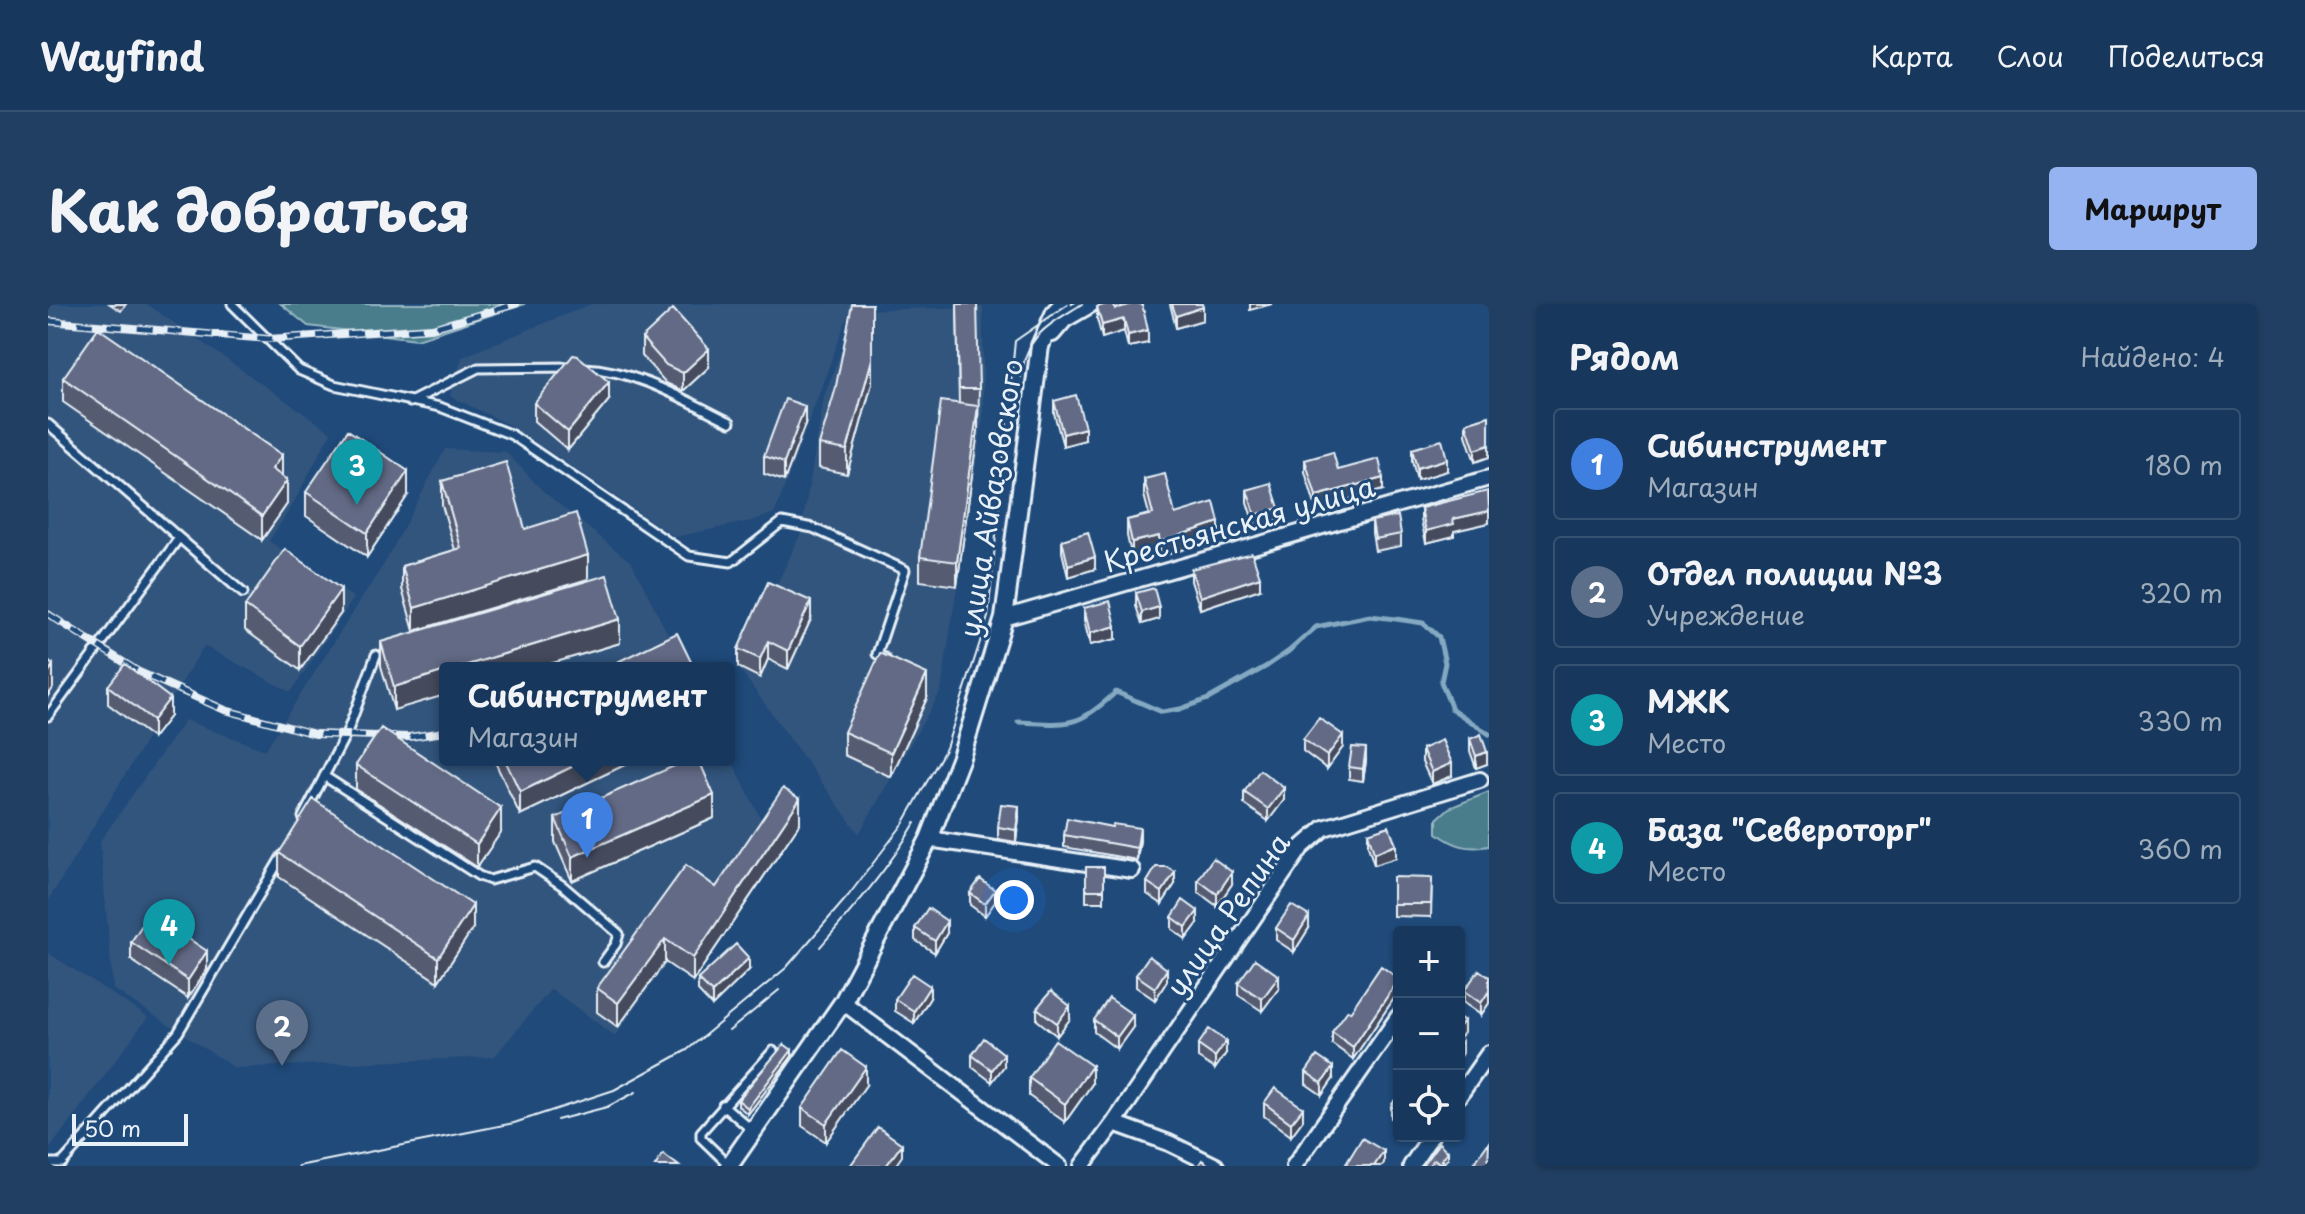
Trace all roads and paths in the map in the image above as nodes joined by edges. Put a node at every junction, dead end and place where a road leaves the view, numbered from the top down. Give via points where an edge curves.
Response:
1 (232, 304) edge
2 (1063, 304) edge
3 (1090, 304) edge
4 (1040, 346) junction
5 (410, 402) junction
6 (730, 422) dead end
7 (48, 424) edge
8 (1489, 478) edge
9 (179, 538) junction
10 (243, 593) dead end
11 (1004, 618) junction
12 (376, 655) dead end
13 (888, 660) edge
14 (48, 716) edge
15 (324, 776) junction
16 (1480, 780) dead end
17 (296, 830) edge
18 (929, 839) junction
19 (289, 843) edge
20 (1132, 870) dead end
21 (603, 962) dead end
22 (843, 1002) junction
23 (1393, 1025) edge
24 (773, 1051) dead end
25 (1489, 1053) edge
26 (1465, 1087) edge
27 (723, 1105) junction
28 (1114, 1123) junction
29 (753, 1131) junction
30 (1427, 1142) edge
31 (48, 1163) edge
32 (729, 1166) edge
33 (1059, 1166) edge
34 (1082, 1166) edge
35 (1216, 1166) edge
36 (1294, 1166) edge
37 (1411, 1166) edge

1 - 5 lane via 299,370 334,385
2 - 4 street, улица Айвазовского
3 - 4 street via 1064,319
4 - 11 street, улица Айвазовского
5 - 6 lane via 478,368 598,368 651,383
5 - 13 lane via 440,407 512,435 689,556 731,562 782,522 813,528 905,570 877,654
7 - 9 lane
8 - 11 street, Крестьянская улица
9 - 10 lane
9 - 14 lane
11 - 18 street, улица Айвазовского
12 - 15 lane
15 - 17 lane
15 - 21 lane via 479,876 490,880 535,867 619,934
16 - 28 street, улица Репина via 1324,828 1301,848
18 - 20 street
18 - 22 street, улица Айвазовского
19 - 31 lane via 178,1033 62,1163
22 - 29 street, улица Айвазовского
22 - 33 street
23 - 36 street
24 - 27 lane
25 - 26 street
27 - 29 lane
27 - 32 lane via 701,1138
28 - 34 street, улица Репина
28 - 35 street
29 - 32 street, улица Айвазовского
30 - 37 street

